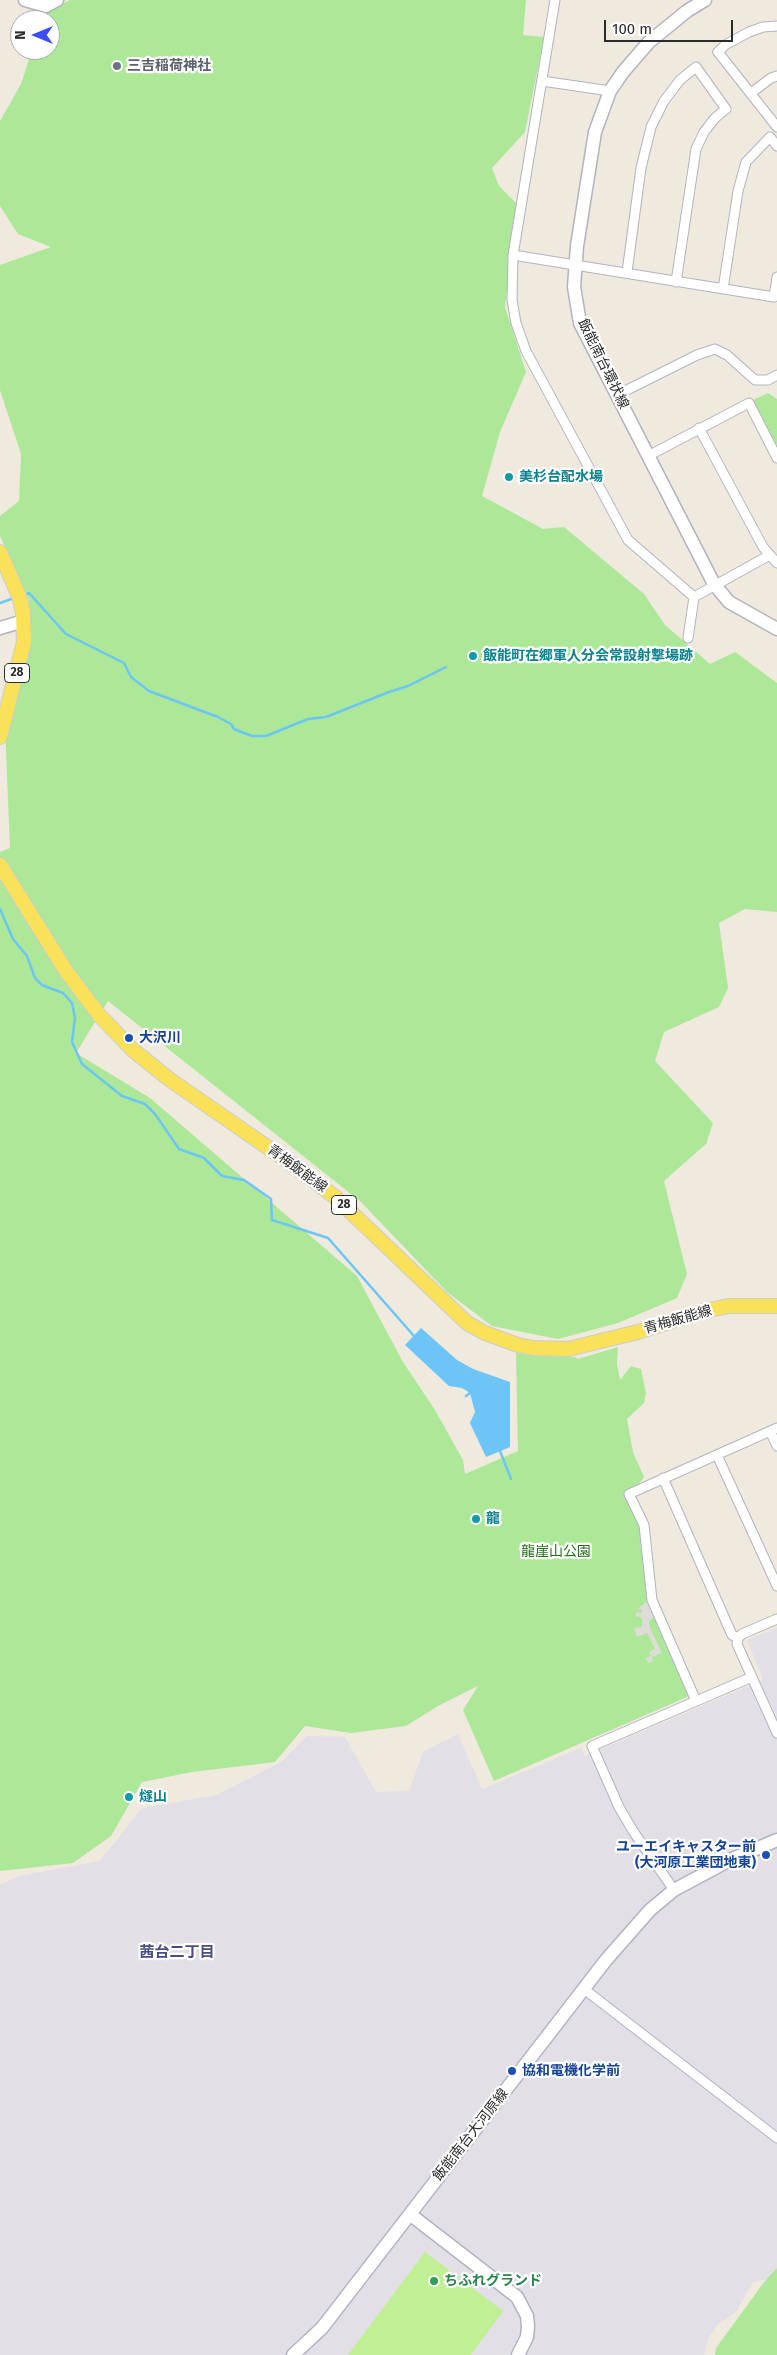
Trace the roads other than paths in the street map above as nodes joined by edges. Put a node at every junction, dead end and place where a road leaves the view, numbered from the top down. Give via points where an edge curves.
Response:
1 (25, 0) edge
2 (57, 0) edge
3 (555, 0) edge
4 (705, 0) edge
5 (777, 26) edge
6 (777, 76) edge
7 (542, 81) junction
8 (610, 91) junction
9 (751, 93) junction
10 (777, 127) edge
11 (777, 146) edge
12 (513, 255) junction
13 (575, 265) junction
14 (627, 272) junction
15 (777, 277) edge
16 (676, 282) junction
17 (723, 289) junction
18 (777, 375) edge
19 (617, 395) junction
20 (699, 428) junction
21 (648, 456) junction
22 (777, 458) edge
23 (0, 552) edge
24 (768, 556) junction
25 (777, 563) edge
26 (714, 584) junction
27 (694, 597) junction
28 (23, 614) junction
29 (0, 628) edge
30 (777, 629) edge
31 (688, 638) dead end
32 (0, 737) edge
33 (0, 865) edge
34 (777, 1306) edge
35 (774, 1430) edge
36 (777, 1446) edge
37 (717, 1455) junction
38 (662, 1478) junction
39 (777, 1586) edge
40 (777, 1619) edge
41 (738, 1638) junction
42 (752, 1676) junction
43 (696, 1701) junction
44 (777, 1733) edge
45 (777, 1840) edge
46 (674, 1890) junction
47 (584, 1989) junction
48 (777, 2138) edge
49 (410, 2215) junction
50 (293, 2355) edge
51 (518, 2355) edge

1 - 2 street via 46,6
3 - 7 street
4 - 8 street, 飯能南台環状線 via 649,42
5 - 9 street via 749,32 718,52
6 - 9 street
7 - 8 street
7 - 12 street
8 - 13 street, 飯能南台環状線 via 595,132
9 - 10 street
11 - 17 street via 770,137 746,162 738,192
12 - 13 street
12 - 27 street via 512,300 516,323 530,359 628,540
13 - 14 street
13 - 19 street, 飯能南台環状線 via 574,287 580,323
14 - 16 street
14 - 16 street via 641,168 651,127 664,101 680,80 696,67 726,109 704,132 696,149
15 - 17 street via 774,297
16 - 17 street
18 - 19 street via 768,380 755,380 716,349
19 - 21 street, 飯能南台環状線
20 - 21 street
20 - 22 street via 749,403
20 - 24 street
21 - 26 street, 飯能南台環状線
23 - 28 main road, 28 via 16,585
24 - 25 street
24 - 26 street
26 - 27 street
26 - 30 street, 飯能南台環状線 via 729,602
27 - 31 street
28 - 29 street
28 - 32 main road, 28 via 23,652
33 - 34 main road, 青梅飯能線 / 28 via 66,971 100,1016 133,1050 335,1197 467,1324 518,1345 568,1349 704,1311 729,1306
35 - 36 street
35 - 37 street
37 - 38 street
37 - 39 street
38 - 41 street via 732,1635
38 - 43 street via 629,1494 644,1525 652,1600
40 - 41 street
41 - 42 street via 737,1644
42 - 43 street
42 - 44 street
43 - 46 street via 592,1746 624,1815
45 - 46 street, 飯能南台大河原線 via 730,1860
46 - 47 street, 飯能南台大河原線 via 627,1935
47 - 48 street
47 - 49 street, 飯能南台大河原線
49 - 50 street, 飯能南台大河原線 via 322,2328
49 - 51 street via 517,2296 527,2316 528,2326 527,2337

